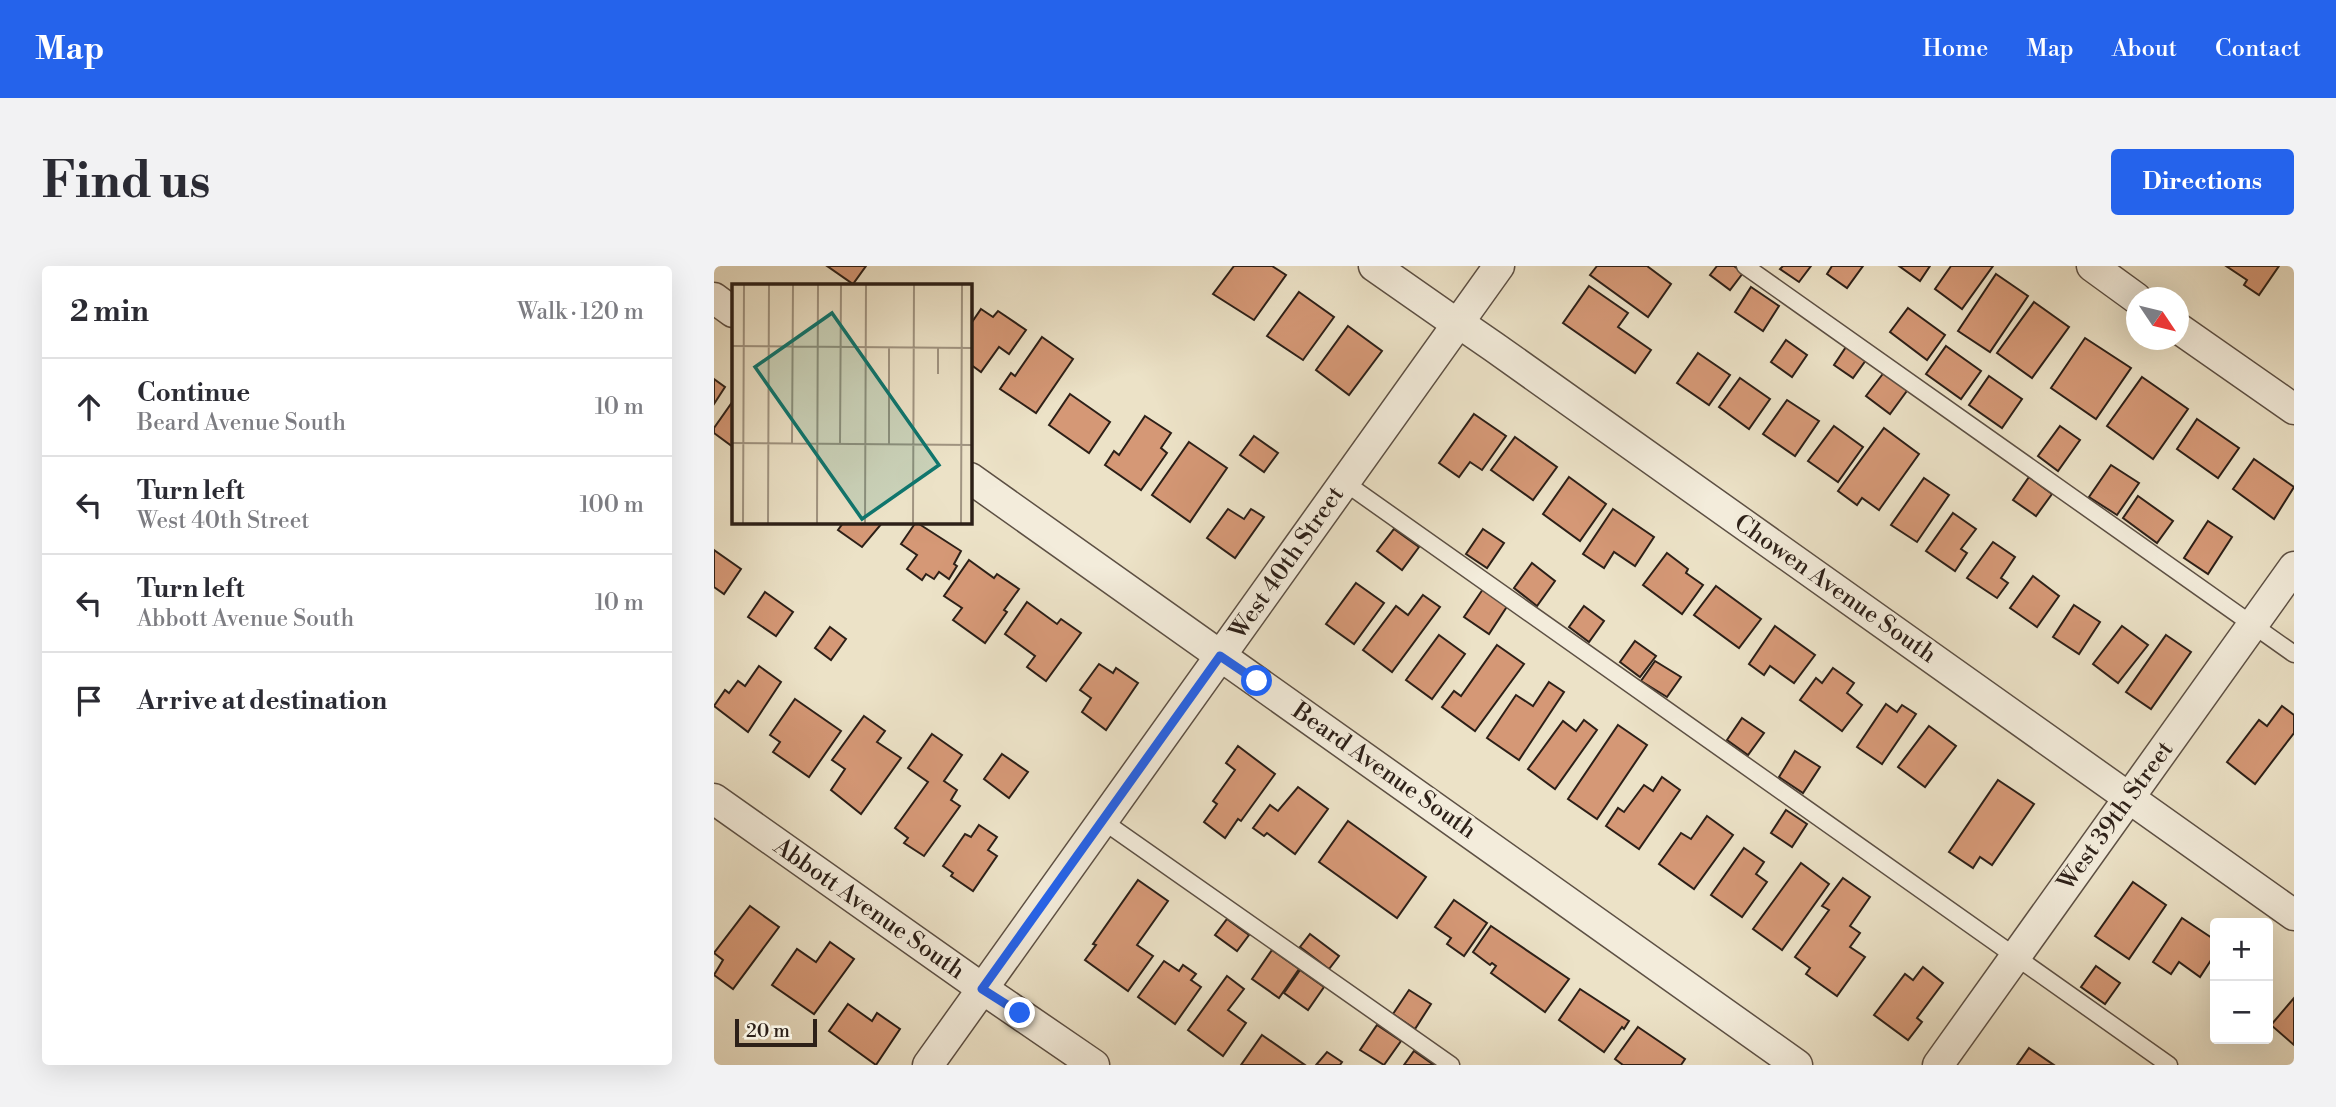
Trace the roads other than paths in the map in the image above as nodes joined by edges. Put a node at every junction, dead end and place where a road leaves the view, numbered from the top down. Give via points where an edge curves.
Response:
1 (1374, 266) edge
2 (1499, 266) edge
3 (1745, 266) edge
4 (2092, 266) edge
5 (2126, 290) edge
6 (714, 298) edge
7 (732, 311) edge
8 (1457, 324) junction
9 (2189, 335) edge
10 (2294, 410) edge
11 (971, 479) edge
12 (1344, 482) junction
13 (2294, 567) edge
14 (2253, 625) junction
15 (2294, 654) edge
16 (1220, 656) junction
17 (2129, 798) junction
18 (714, 799) edge
19 (1103, 821) junction
20 (2294, 915) edge
21 (2016, 956) junction
22 (982, 989) junction
23 (929, 1065) edge
24 (1094, 1065) edge
25 (1451, 1065) edge
26 (1797, 1065) edge
27 (1938, 1065) edge
28 (2169, 1065) edge

1 - 8 street, Chowen Avenue South
2 - 8 street, West 40th Street
3 - 14 lane
4 - 5 street
6 - 7 street
8 - 12 street, West 40th Street
8 - 17 street, Chowen Avenue South
9 - 10 street
11 - 16 street, Beard Avenue South
12 - 16 street, West 40th Street
12 - 21 lane
13 - 14 street, West 39th Street
14 - 15 lane
14 - 17 street, West 39th Street
16 - 19 street, West 40th Street
16 - 26 street, Beard Avenue South
17 - 20 street, Chowen Avenue South
17 - 21 street, West 39th Street
18 - 22 street, Abbott Avenue South
19 - 22 street, West 40th Street
19 - 25 lane
21 - 27 street, West 39th Street
21 - 28 lane
22 - 23 street, West 40th Street
22 - 24 street, Abbott Avenue South

